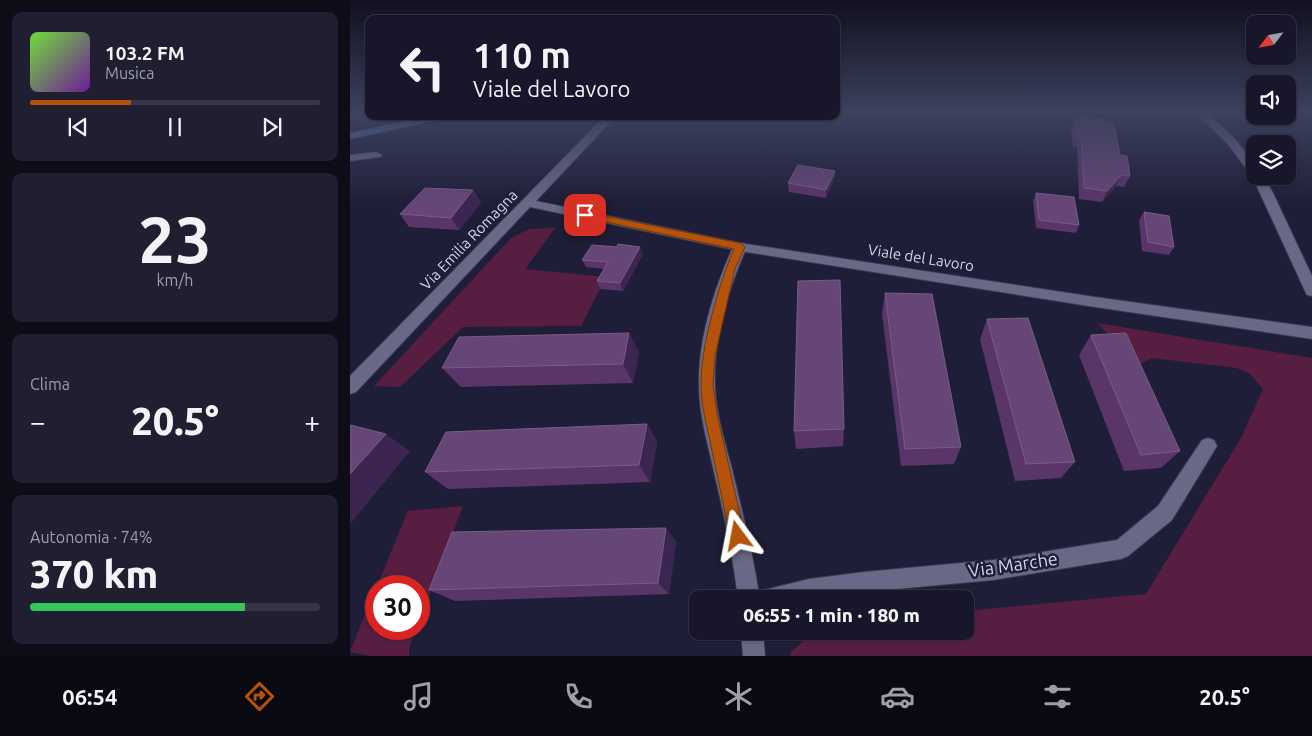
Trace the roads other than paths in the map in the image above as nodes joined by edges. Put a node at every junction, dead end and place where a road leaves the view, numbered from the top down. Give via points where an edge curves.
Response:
1 (586, 143) edge
2 (1232, 143) edge
3 (376, 154) dead end
4 (350, 158) edge
5 (1246, 161) edge
6 (1262, 185) edge
7 (527, 204) junction
8 (740, 247) junction
9 (1312, 291) edge
10 (1312, 333) edge
11 (350, 387) edge
12 (1208, 446) dead end
13 (748, 590) edge
14 (809, 590) edge
15 (753, 640) edge
16 (754, 656) edge

1 - 7 street, Via Emilia Romagna
2 - 5 street
3 - 4 street
6 - 9 street
7 - 8 street, Viale del Lavoro
7 - 11 street, Via Emilia Romagna
8 - 10 street, Viale del Lavoro
8 - 13 street via 724,290 709,356 707,385 710,414
12 - 14 street, Via Marche via 1166,513 1122,549 993,570
15 - 16 street

